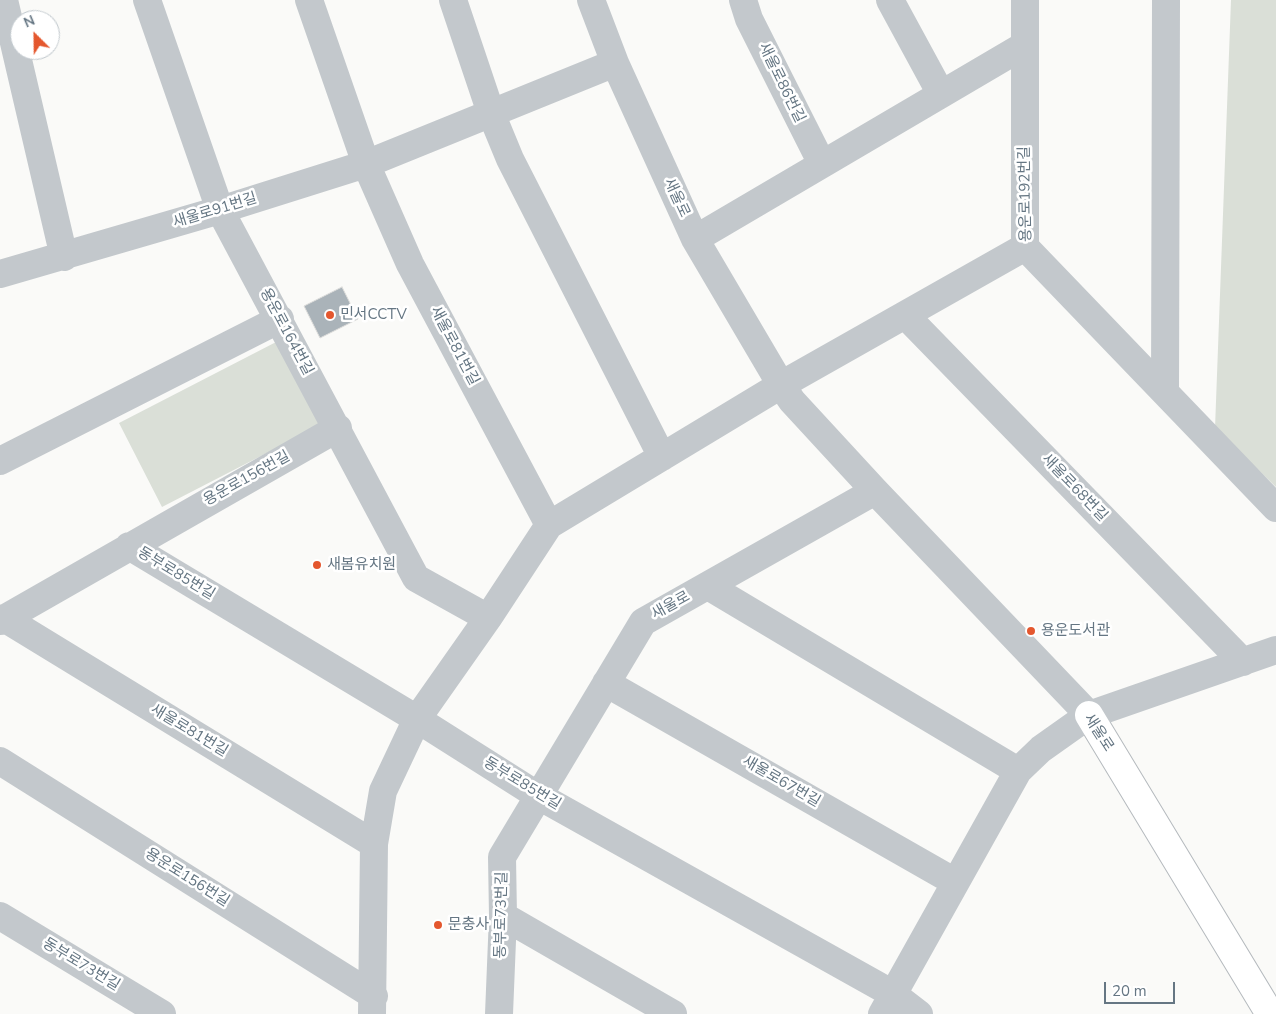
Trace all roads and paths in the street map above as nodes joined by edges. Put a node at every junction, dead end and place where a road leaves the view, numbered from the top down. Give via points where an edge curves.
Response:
1 (4, 0) edge
2 (147, 0) edge
3 (310, 0) edge
4 (453, 0) edge
5 (591, 0) edge
6 (743, 0) edge
7 (890, 0) edge
8 (1025, 0) edge
9 (1166, 0) edge
10 (1025, 45) junction
11 (615, 63) junction
12 (940, 94) junction
13 (491, 113) junction
14 (366, 164) junction
15 (822, 164) junction
16 (220, 210) junction
17 (695, 239) junction
18 (1025, 247) junction
19 (64, 257) junction
20 (0, 274) edge
21 (905, 315) junction
22 (280, 319) junction
23 (781, 385) junction
24 (1165, 391) junction
25 (338, 428) junction
26 (662, 457) junction
27 (0, 461) edge
28 (875, 491) junction
29 (1276, 508) edge
30 (549, 525) junction
31 (129, 546) junction
32 (708, 586) junction
33 (488, 618) junction
34 (2, 620) edge
35 (1276, 650) edge
36 (1243, 662) junction
37 (606, 683) junction
38 (1089, 715) junction
39 (417, 719) junction
40 (0, 761) edge
41 (1018, 771) junction
42 (538, 795) junction
43 (374, 844) junction
44 (956, 882) junction
45 (0, 916) edge
46 (503, 916) junction
47 (888, 1004) edge
48 (373, 1005) edge
49 (162, 1014) edge
50 (499, 1014) edge
51 (673, 1014) edge
52 (919, 1014) edge
53 (1270, 1014) edge

1 - 19 street
2 - 16 street, 용운로164번길
3 - 14 street
4 - 13 street
5 - 11 street, 새울로
6 - 15 street, 새울로86번길 via 749,19
7 - 12 street
8 - 10 street, 용운로192번길
9 - 24 street
10 - 12 street
10 - 18 street, 용운로192번길
11 - 13 street, 새울로91번길
11 - 17 street, 새울로
12 - 15 street
13 - 14 street, 새울로91번길
13 - 26 street via 510,159
14 - 16 street, 새울로91번길
14 - 30 street, 새울로81번길 via 410,264
15 - 17 street
16 - 19 street, 새울로91번길
16 - 22 street, 용운로164번길
17 - 23 street, 새울로
18 - 21 street
18 - 24 street, 용운로192번길
19 - 20 street, 새울로91번길
21 - 23 street
21 - 36 street, 새울로68번길
22 - 25 street, 용운로164번길
22 - 27 street
23 - 26 street
23 - 28 street, 새울로
24 - 29 street, 용운로192번길
25 - 31 street, 용운로156번길
25 - 33 street, 용운로164번길 via 416,578
26 - 30 street
28 - 32 street, 새울로
28 - 38 street, 새울로
30 - 33 street
31 - 34 street, 용운로156번길
31 - 39 street, 동부로85번길
32 - 37 street, 새울로 via 644,622
32 - 41 street
33 - 39 street
34 - 43 street, 새울로81번길
35 - 36 street
36 - 38 street
37 - 42 street, 새울로
37 - 44 street, 새울로67번길
38 - 41 street via 1041,749
38 - 53 main road, 새울로
39 - 42 street, 동부로85번길
39 - 43 street via 383,791
40 - 48 street, 용운로156번길
41 - 44 street
42 - 46 street, 동부로73번길 via 502,857
42 - 47 street, 동부로85번길
43 - 48 street
44 - 47 street
45 - 49 street, 동부로73번길
46 - 50 street, 동부로73번길
46 - 51 street
47 - 52 street, 동부로85번길

